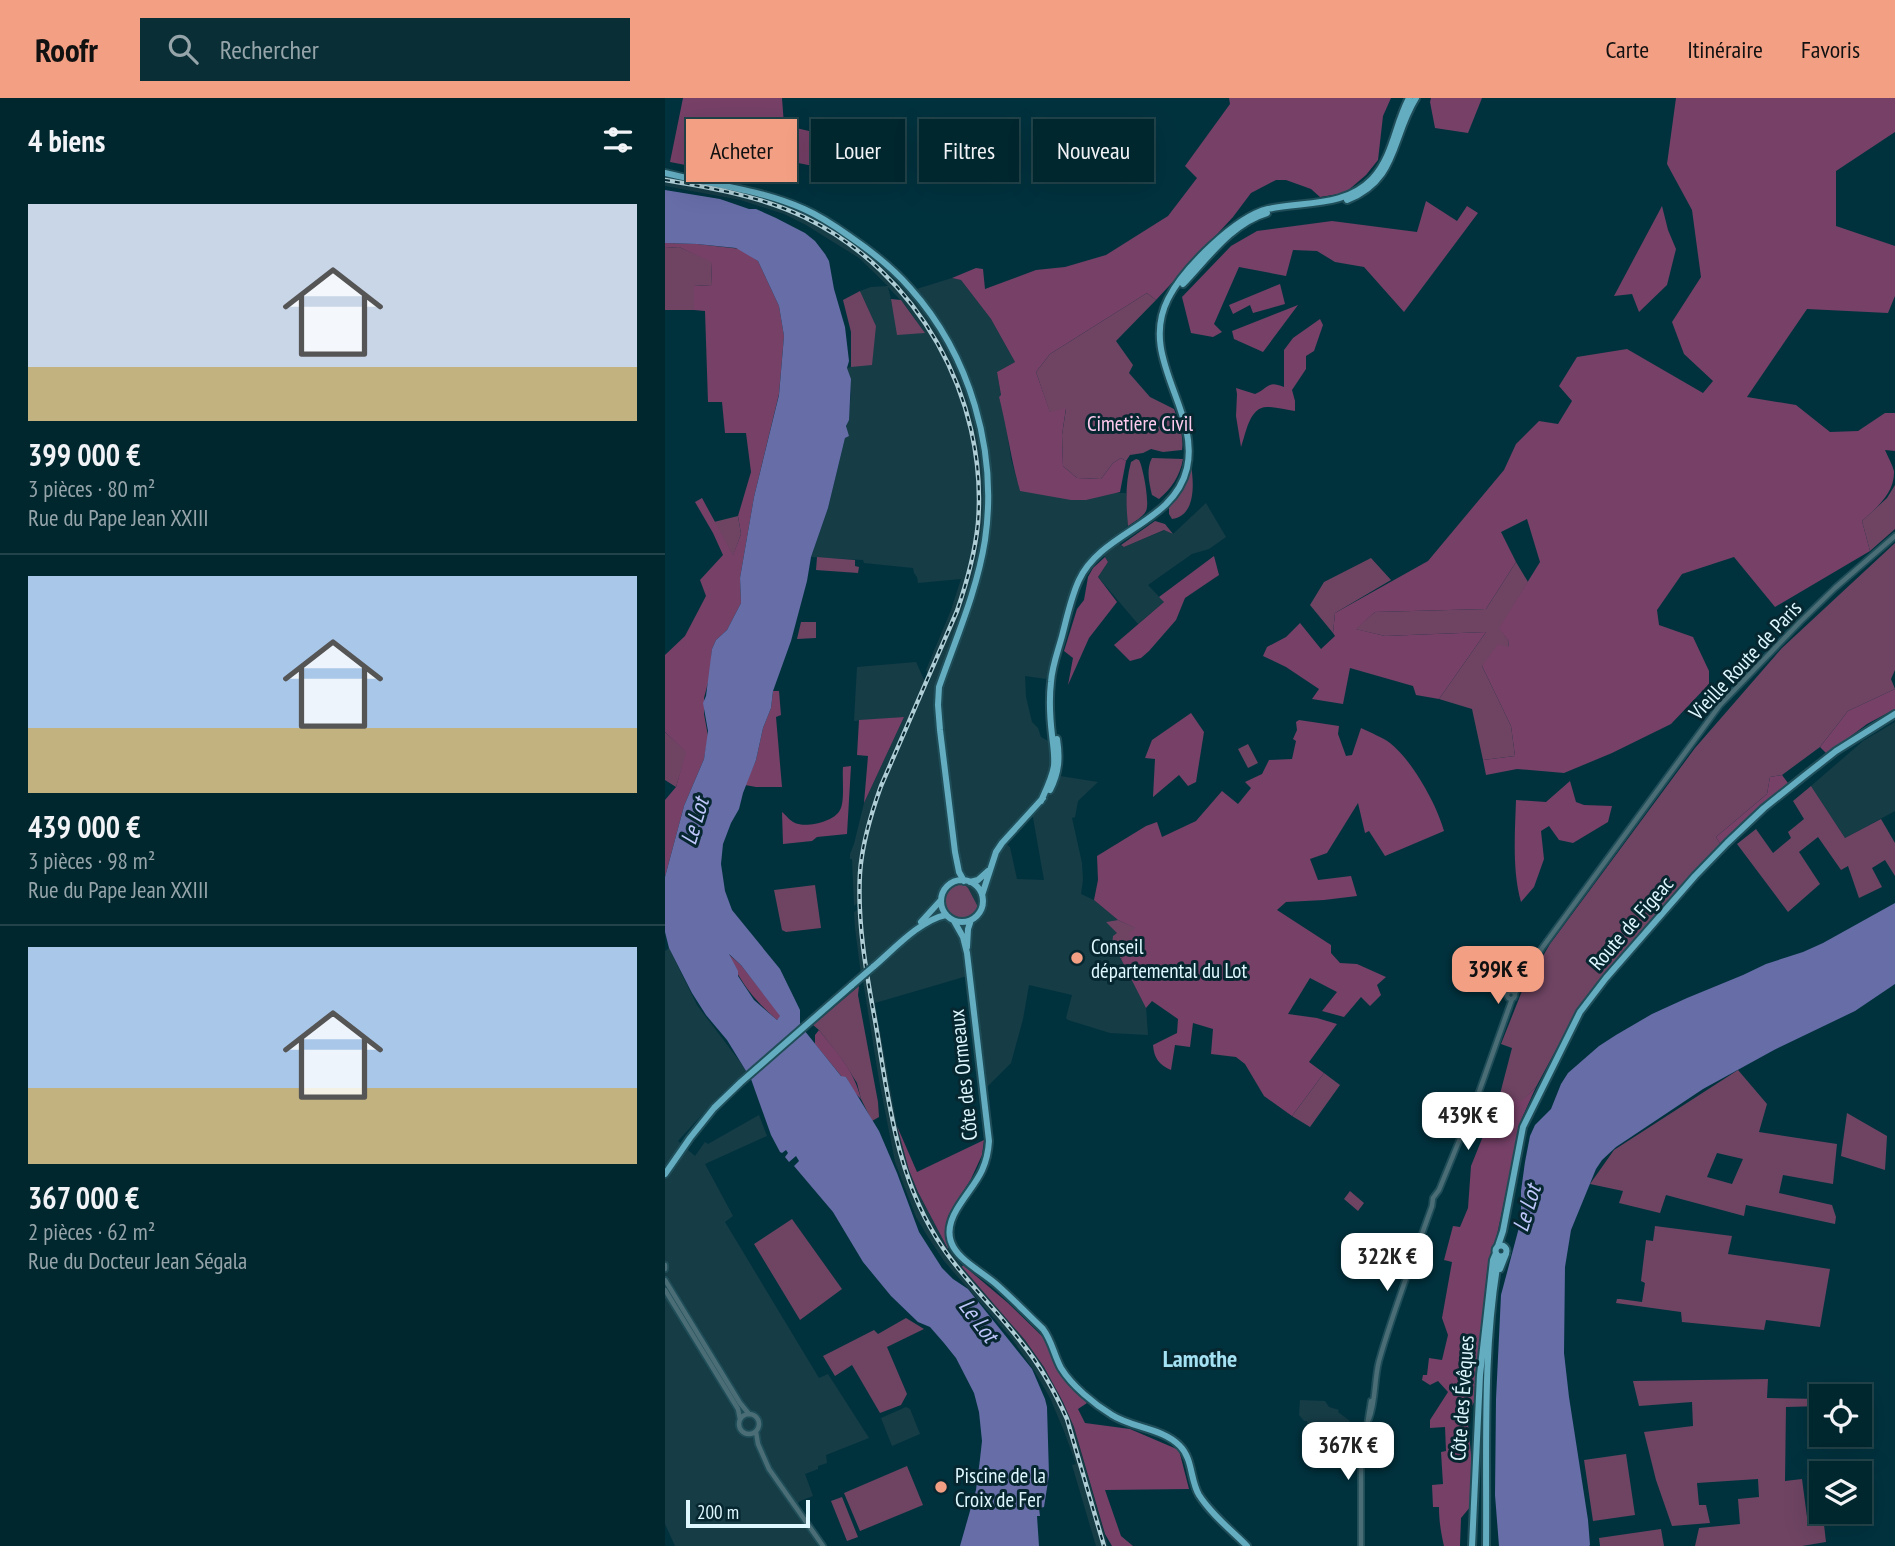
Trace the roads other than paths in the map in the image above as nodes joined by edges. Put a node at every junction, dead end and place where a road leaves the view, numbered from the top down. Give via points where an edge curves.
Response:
1 (1409, 98) edge
2 (1416, 98) edge
3 (665, 173) edge
4 (1161, 321) junction
5 (1895, 536) edge
6 (1895, 714) edge
7 (955, 852) junction
8 (991, 866) junction
9 (967, 881) junction
10 (951, 883) junction
11 (982, 895) junction
12 (941, 900) junction
13 (946, 915) junction
14 (971, 920) junction
15 (954, 921) junction
16 (904, 941) junction
17 (967, 953) junction
18 (665, 1174) edge
19 (1500, 1251) junction
20 (665, 1280) edge
21 (665, 1290) edge
22 (749, 1414) junction
23 (740, 1419) junction
24 (753, 1433) junction
25 (823, 1546) edge
26 (1247, 1546) edge
27 (1361, 1546) edge
28 (1472, 1546) edge
29 (1486, 1546) edge

1 - 4 main road via 1387,157 1368,183 1338,199 1270,208 1242,220 1226,231 1173,289
2 - 4 main road via 1387,169 1373,185 1343,202 1275,211 1247,222 1182,285
3 - 7 main road via 772,197 805,210 874,253 913,290 943,334 966,380 980,425 988,477 987,522 971,597 939,687
4 - 8 main road via 1161,354 1188,438 1187,469 1162,508 1112,542 1081,576 1051,681 1059,751 1055,780 1002,843
5 - 27 street, Vieille Route de Paris via 1835,588 1711,716 1512,995 1474,1104 1433,1198 1377,1367 1361,1464
6 - 19 main road, Route de Figeac via 1804,776 1727,842 1580,1012 1523,1127
7 - 9 main road via 959,872
7 - 10 main road
8 - 9 main road via 982,877
8 - 11 main road
9 - 10 main road
9 - 11 main road
10 - 12 main road
11 - 14 main road via 980,911
12 - 13 main road
12 - 16 main road
13 - 15 main road
13 - 16 main road via 927,922
14 - 15 main road
14 - 17 main road, Côte des Ormeaux
15 - 17 main road, Côte des Ormeaux
16 - 18 main road, bridge via 714,1108
17 - 26 main road, Côte des Ormeaux via 989,1142 983,1168 952,1220 953,1247 1043,1329 1070,1381 1110,1414 1181,1447 1198,1494
19 - 28 main road, Côte des Évêques via 1493,1260 1480,1375
19 - 29 main road via 1488,1369
20 - 22 street
21 - 23 street via 736,1405
22 - 23 street
22 - 24 street via 759,1420
23 - 24 street via 741,1430
24 - 25 street via 769,1469

